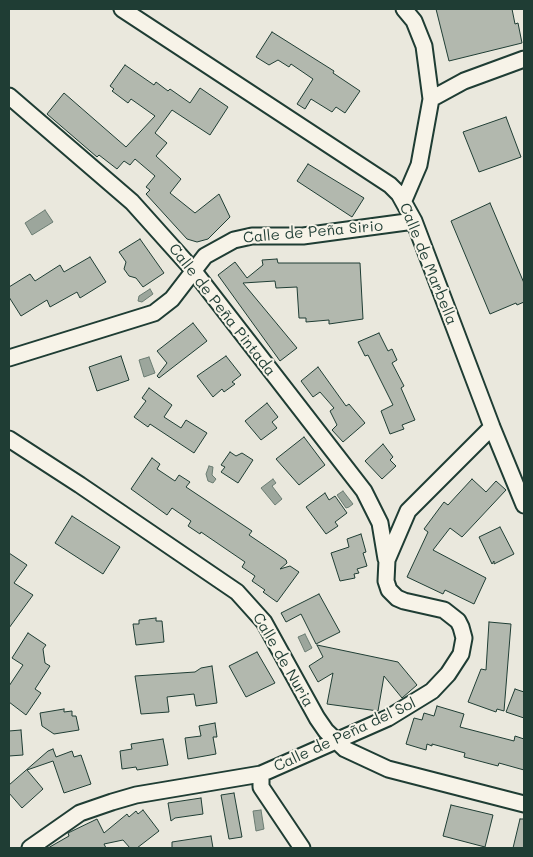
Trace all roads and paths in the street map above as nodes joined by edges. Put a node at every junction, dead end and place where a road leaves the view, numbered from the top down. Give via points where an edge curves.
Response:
1 (122, 9) edge
2 (404, 9) edge
3 (524, 59) edge
4 (9, 96) edge
5 (431, 99) junction
6 (404, 200) junction
7 (414, 221) junction
8 (193, 270) junction
9 (9, 358) edge
10 (492, 427) junction
11 (9, 439) edge
12 (524, 505) edge
13 (386, 560) junction
14 (337, 742) junction
15 (261, 774) junction
16 (524, 804) edge
17 (30, 848) edge
18 (302, 848) edge

1 - 6 street, Calle de Marbella via 390,185
2 - 5 street via 414,21 424,46
3 - 5 street via 464,82
4 - 8 street, Calle de Peña Pintada via 132,202
5 - 6 street via 419,165
6 - 7 street, Calle de Marbella
7 - 8 street, Calle de Peña Sirio via 303,236 252,236 234,240 205,256
7 - 10 street, Calle de Marbella
8 - 9 street, Calle de Peña Sirio via 172,299 154,313
8 - 13 street, Calle de Peña Pintada via 364,491 380,523
10 - 12 street, Calle de Marbella
10 - 13 street, Calle de Peña del Sol via 408,511
11 - 14 street, Calle de Nuria via 237,592 264,622 316,718
13 - 14 street, Calle de Peña del Sol via 389,590 404,601 444,610 461,628 464,646 455,664 432,691 388,718
14 - 15 street, Calle de Peña del Sol
14 - 16 street, Calle de Nuria via 358,756 388,769
15 - 17 street, Calle de Peña del Sol via 112,802 80,813
15 - 18 street via 261,787

